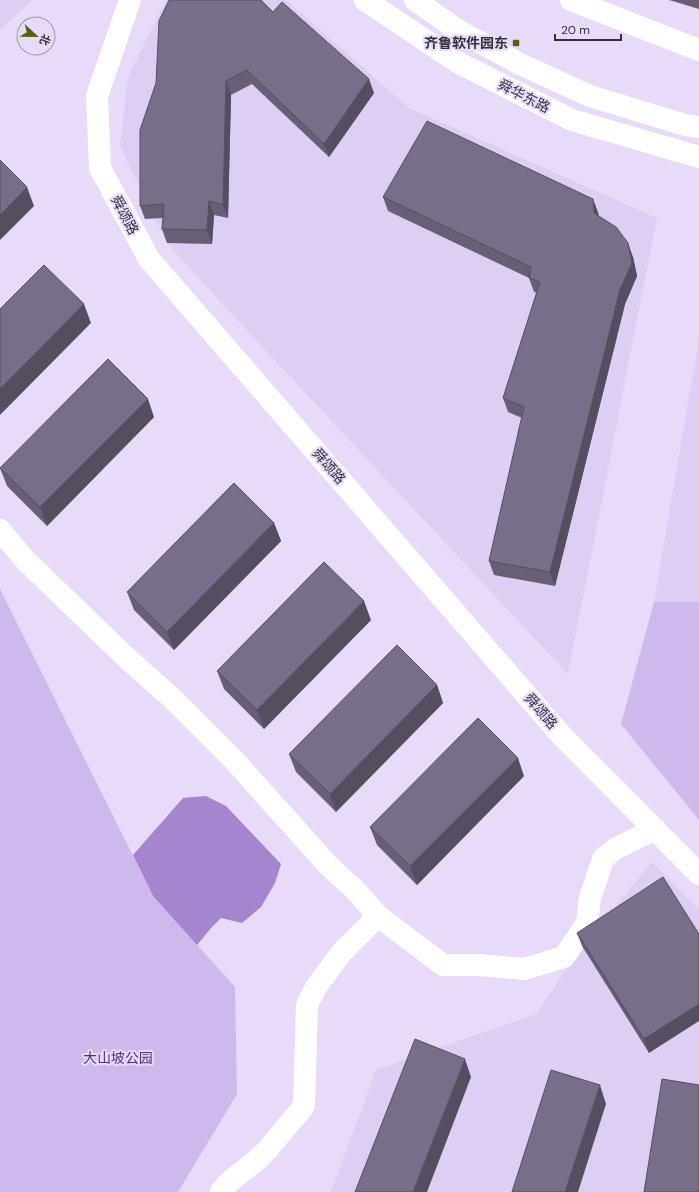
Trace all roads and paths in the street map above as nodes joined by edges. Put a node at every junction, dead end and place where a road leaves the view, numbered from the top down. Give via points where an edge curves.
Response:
1 (130, 0) edge
2 (365, 0) edge
3 (415, 0) edge
4 (571, 0) edge
5 (699, 50) edge
6 (699, 127) edge
7 (699, 157) edge
8 (0, 530) edge
9 (654, 829) junction
10 (699, 874) edge
11 (378, 916) junction
12 (221, 1192) edge

1 - 9 street, 舜颂路 via 97,96 100,168 148,258 562,736
2 - 7 street, 舜华东路 via 459,63 572,120
3 - 6 street, 舜华东路 via 459,31 520,64 590,96
4 - 5 street
8 - 11 street via 26,561 232,758 327,864
9 - 10 street, 舜颂路
9 - 11 street via 615,849 603,859 590,898 587,923 564,957 524,969 443,965
11 - 12 street via 342,952 306,1005 304,1101 268,1149

